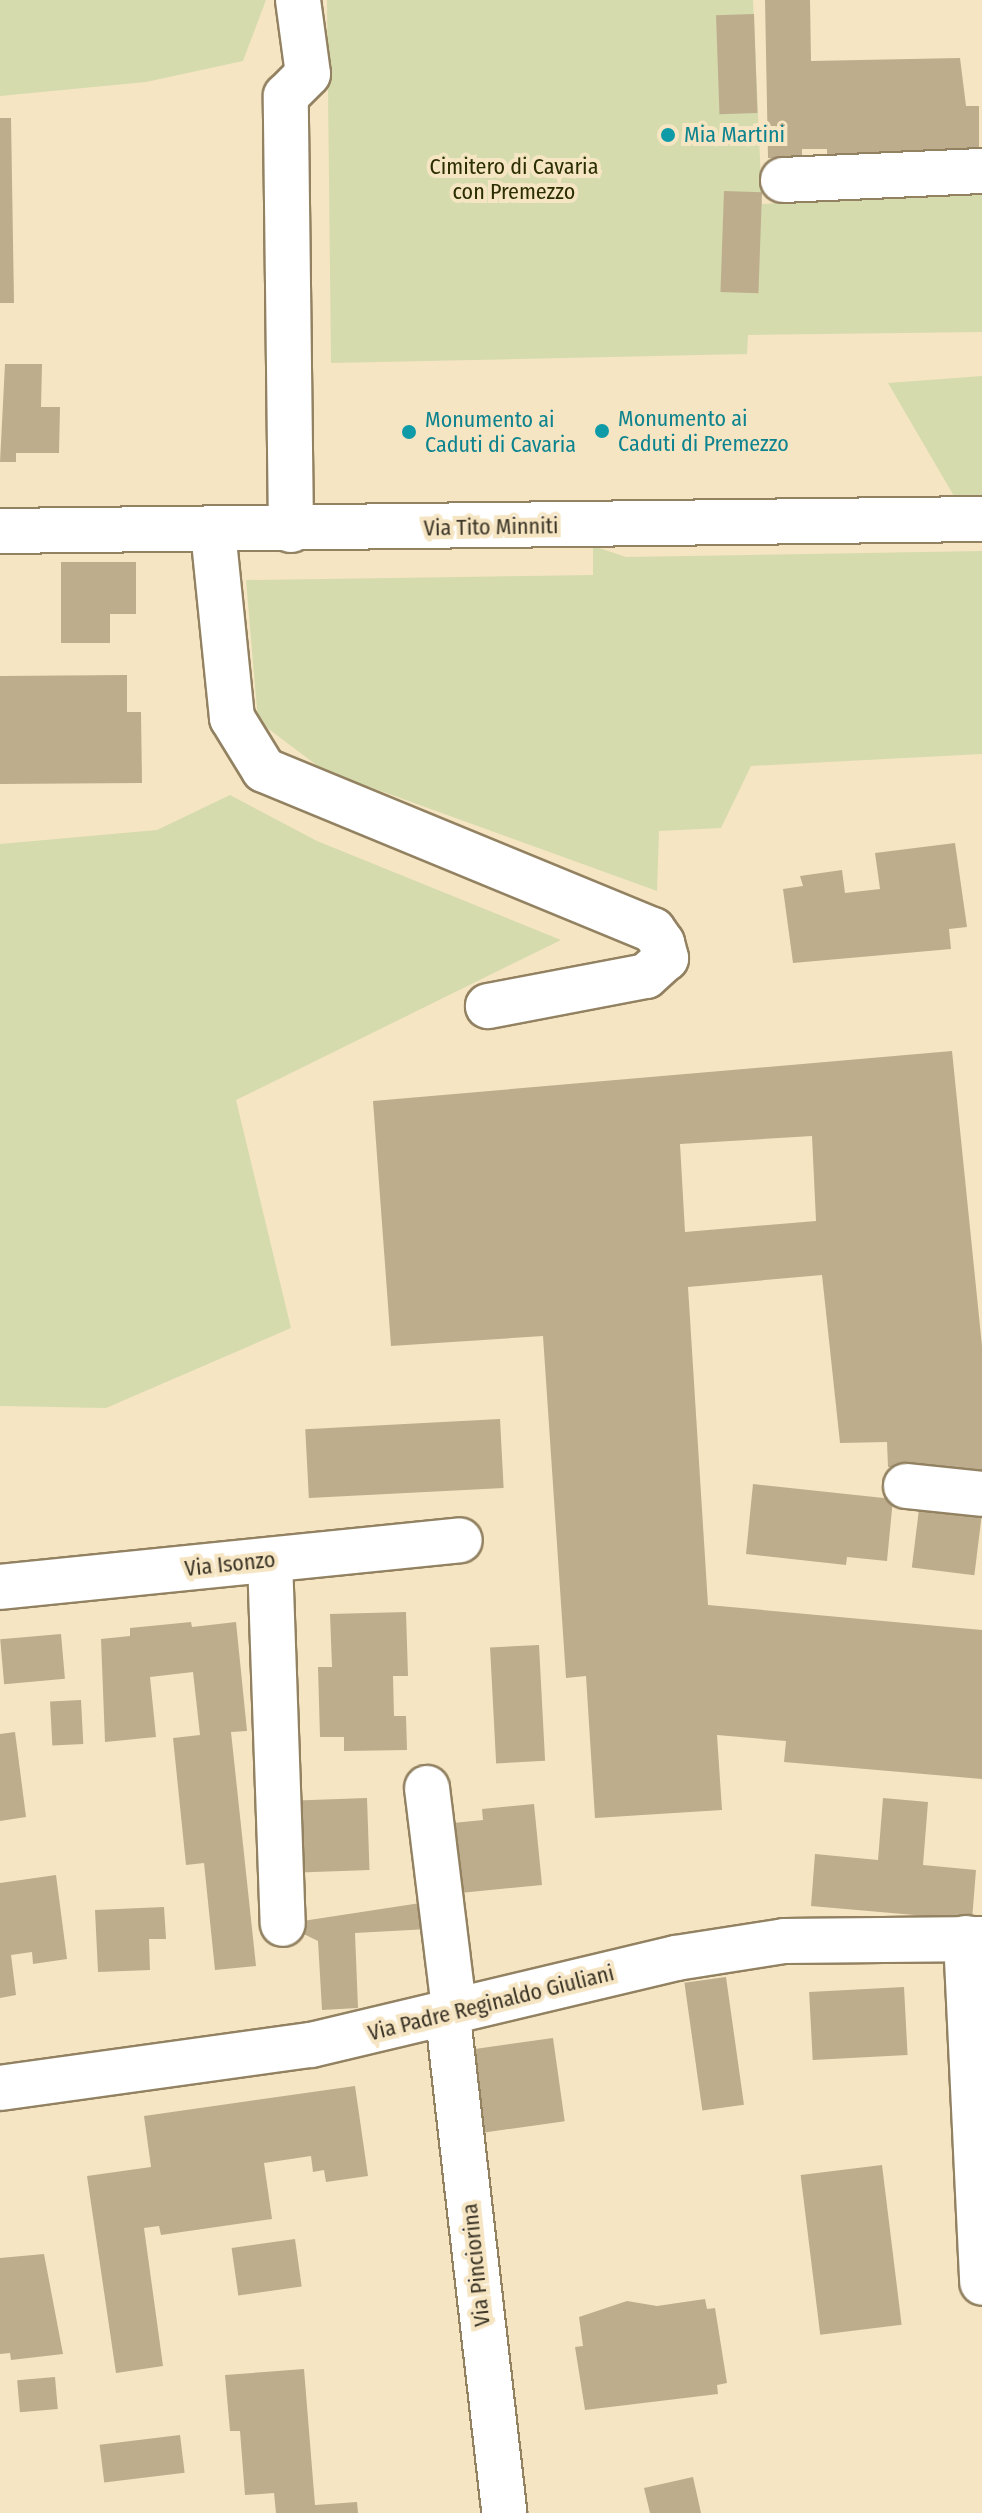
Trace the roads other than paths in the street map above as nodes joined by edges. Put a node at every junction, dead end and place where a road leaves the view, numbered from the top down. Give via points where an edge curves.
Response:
1 (298, 0) edge
2 (982, 171) edge
3 (783, 180) dead end
4 (982, 519) edge
5 (291, 530) junction
6 (0, 531) edge
7 (213, 531) junction
8 (488, 1006) dead end
9 (906, 1486) dead end
10 (982, 1494) edge
11 (460, 1540) dead end
12 (270, 1560) junction
13 (0, 1587) edge
14 (427, 1788) dead end
15 (283, 1924) dead end
16 (974, 1939) edge
17 (452, 2016) junction
18 (0, 2088) edge
19 (982, 2283) edge
20 (504, 2513) edge

1 - 5 street via 308,74 286,96
2 - 3 street
4 - 5 street, Via Tito Minniti
5 - 7 street, Via Tito Minniti
6 - 7 street, Via Tito Minniti
7 - 8 street via 232,718 264,770 653,930 662,943 666,958 646,976
9 - 10 street
11 - 12 street, Via Isonzo
12 - 13 street, Via Isonzo
12 - 15 street
14 - 17 street, Via Pinciorina
16 - 17 street, Via Padre Reginaldo Giuliani via 784,1941 676,1958
16 - 19 street
17 - 18 street, Via Padre Reginaldo Giuliani via 311,2045
17 - 20 street, Via Pinciorina

